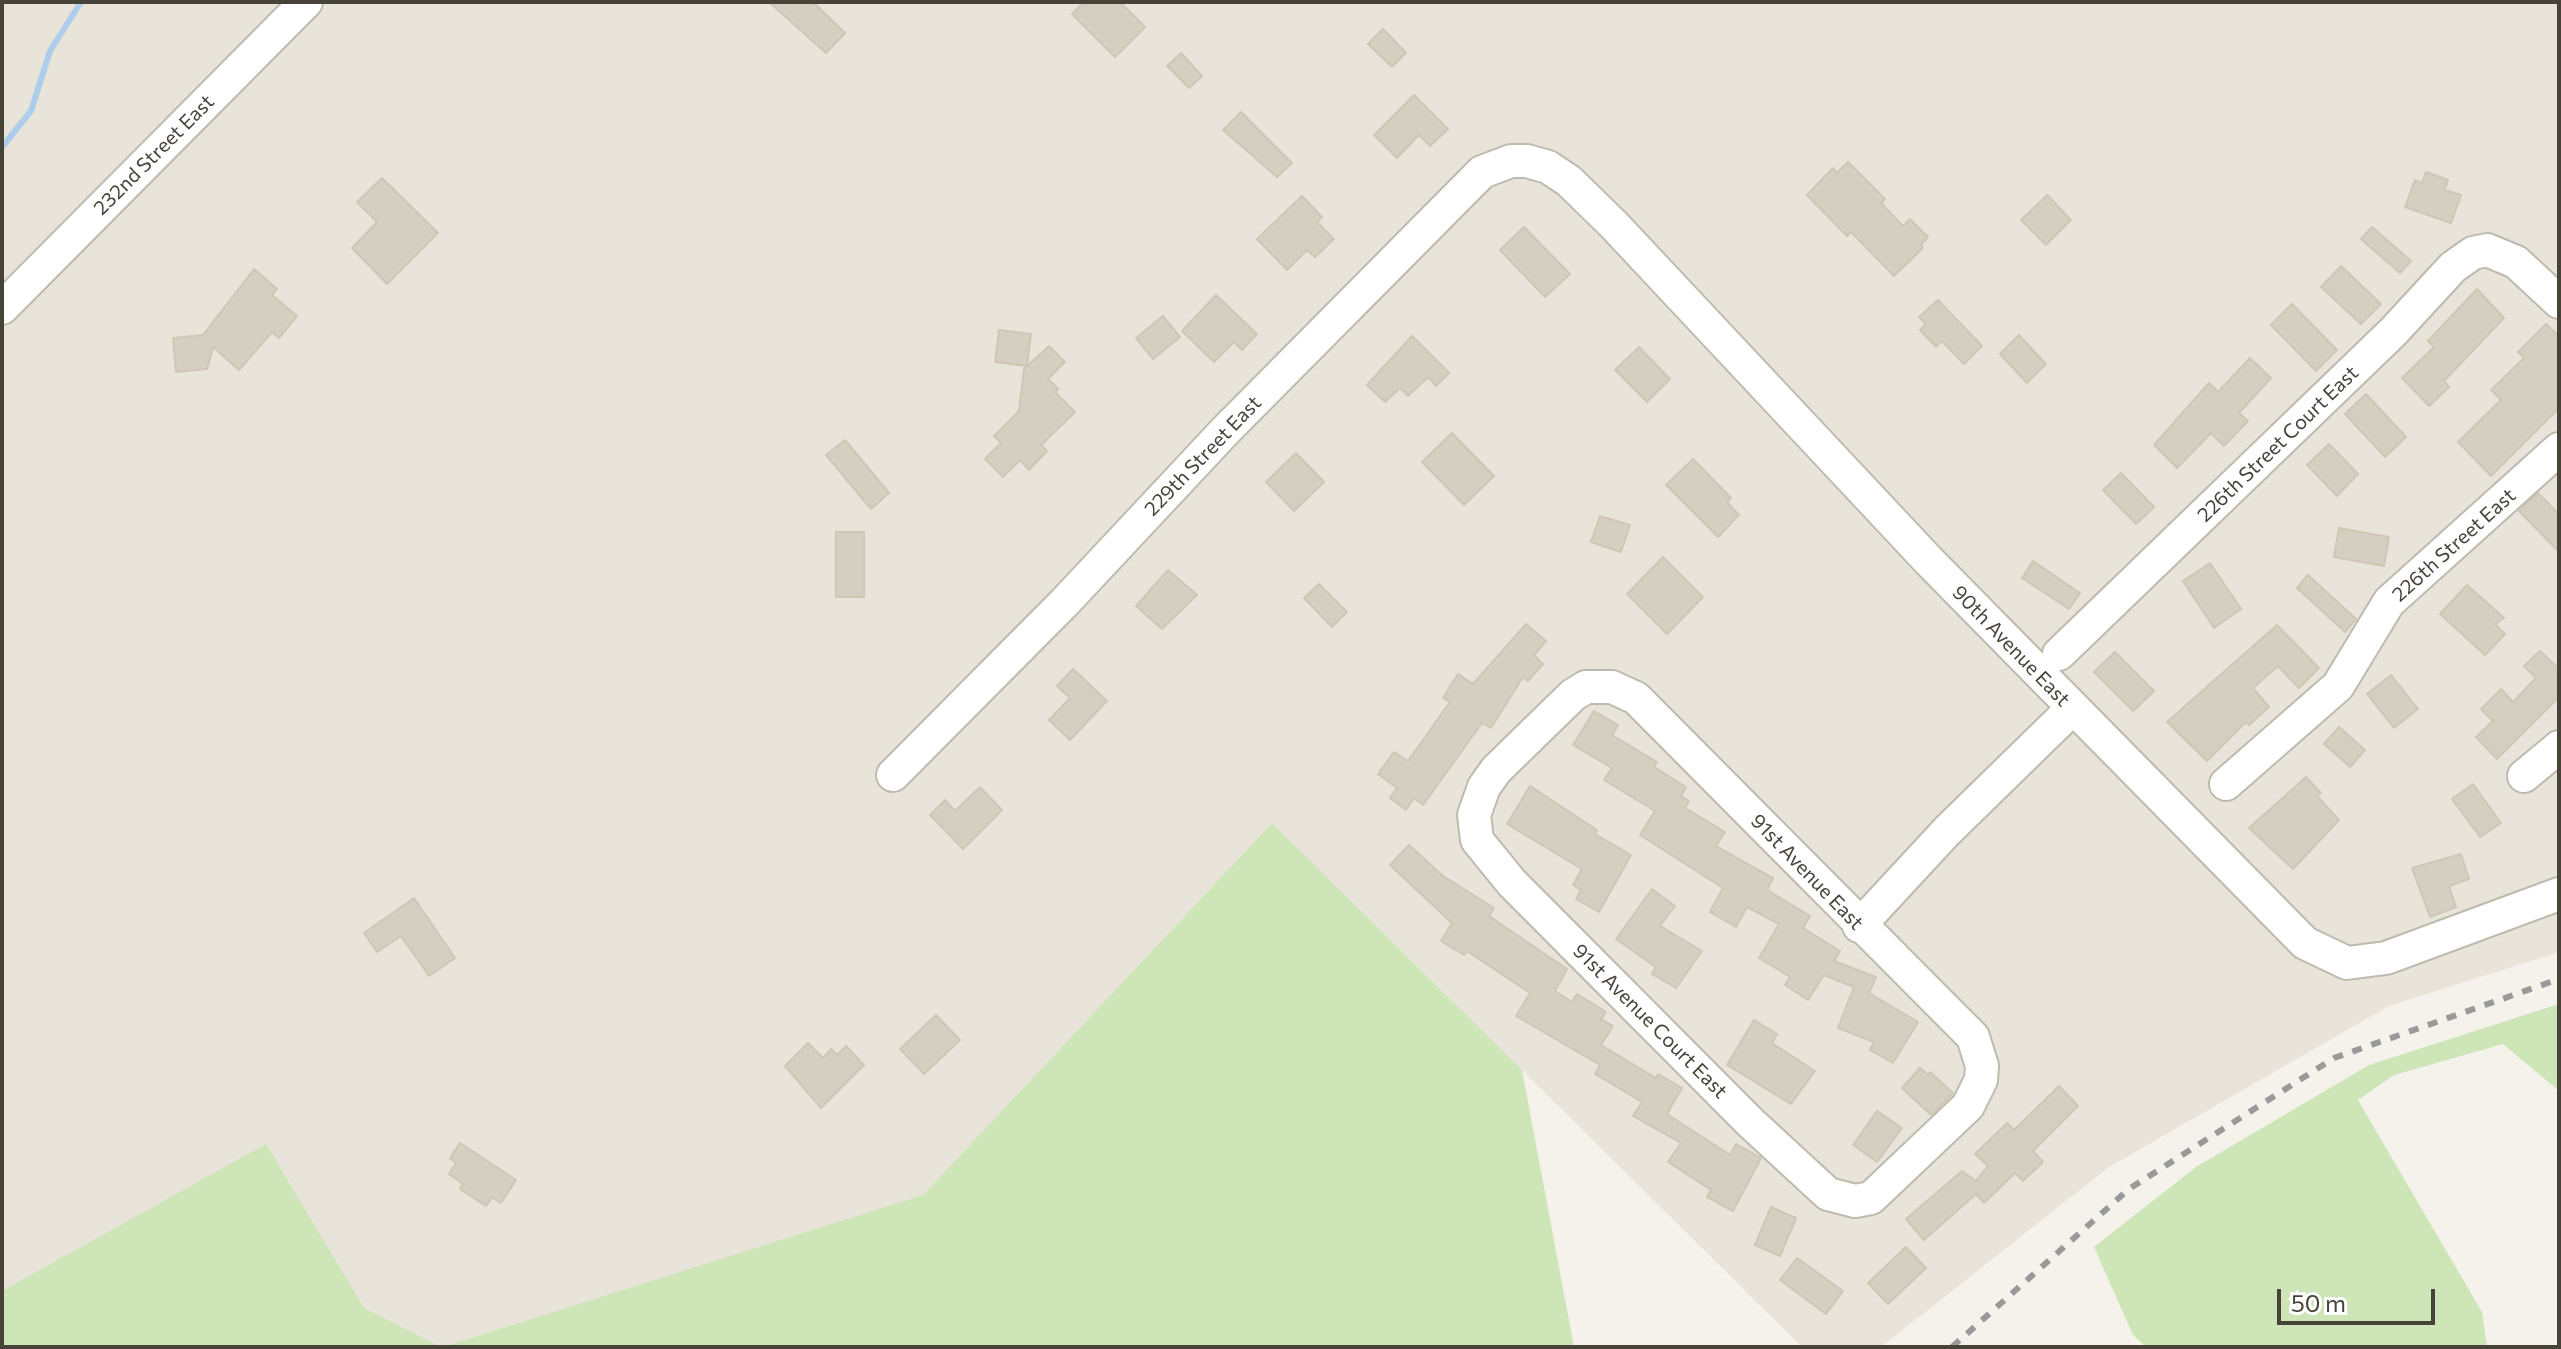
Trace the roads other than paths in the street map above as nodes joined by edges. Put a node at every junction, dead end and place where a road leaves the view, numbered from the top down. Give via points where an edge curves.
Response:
1 (306, 2) edge
2 (1527, 161) joint
3 (2559, 302) edge
4 (2, 308) edge
5 (2559, 449) edge
6 (2059, 654) dead end
7 (2072, 709) junction
8 (2559, 747) edge
9 (893, 775) dead end
10 (2524, 776) dead end
11 (2226, 784) dead end
12 (1474, 815) joint
13 (2559, 894) edge
14 (1859, 926) junction
15 (1981, 1080) joint

1 - 4 street, 232nd Street East
2 - 7 street, 90th Avenue East via 1569,181 1614,225
2 - 9 street, 229th Street East via 1482,172
3 - 6 street, 226th Street Court East via 2502,254 2473,253 2453,267 2393,332
5 - 11 street, 226th Street East via 2389,602 2338,686
7 - 13 street, 90th Avenue East via 2305,943 2347,963 2424,946
7 - 14 street
8 - 10 street
12 - 14 street, 91st Avenue East via 1496,770 1562,706 1586,687 1626,691
12 - 15 street, 91st Avenue Court East via 1477,840 1512,883 1828,1194 1855,1201 1871,1198 1953,1124
14 - 15 street, 91st Avenue East via 1973,1037

